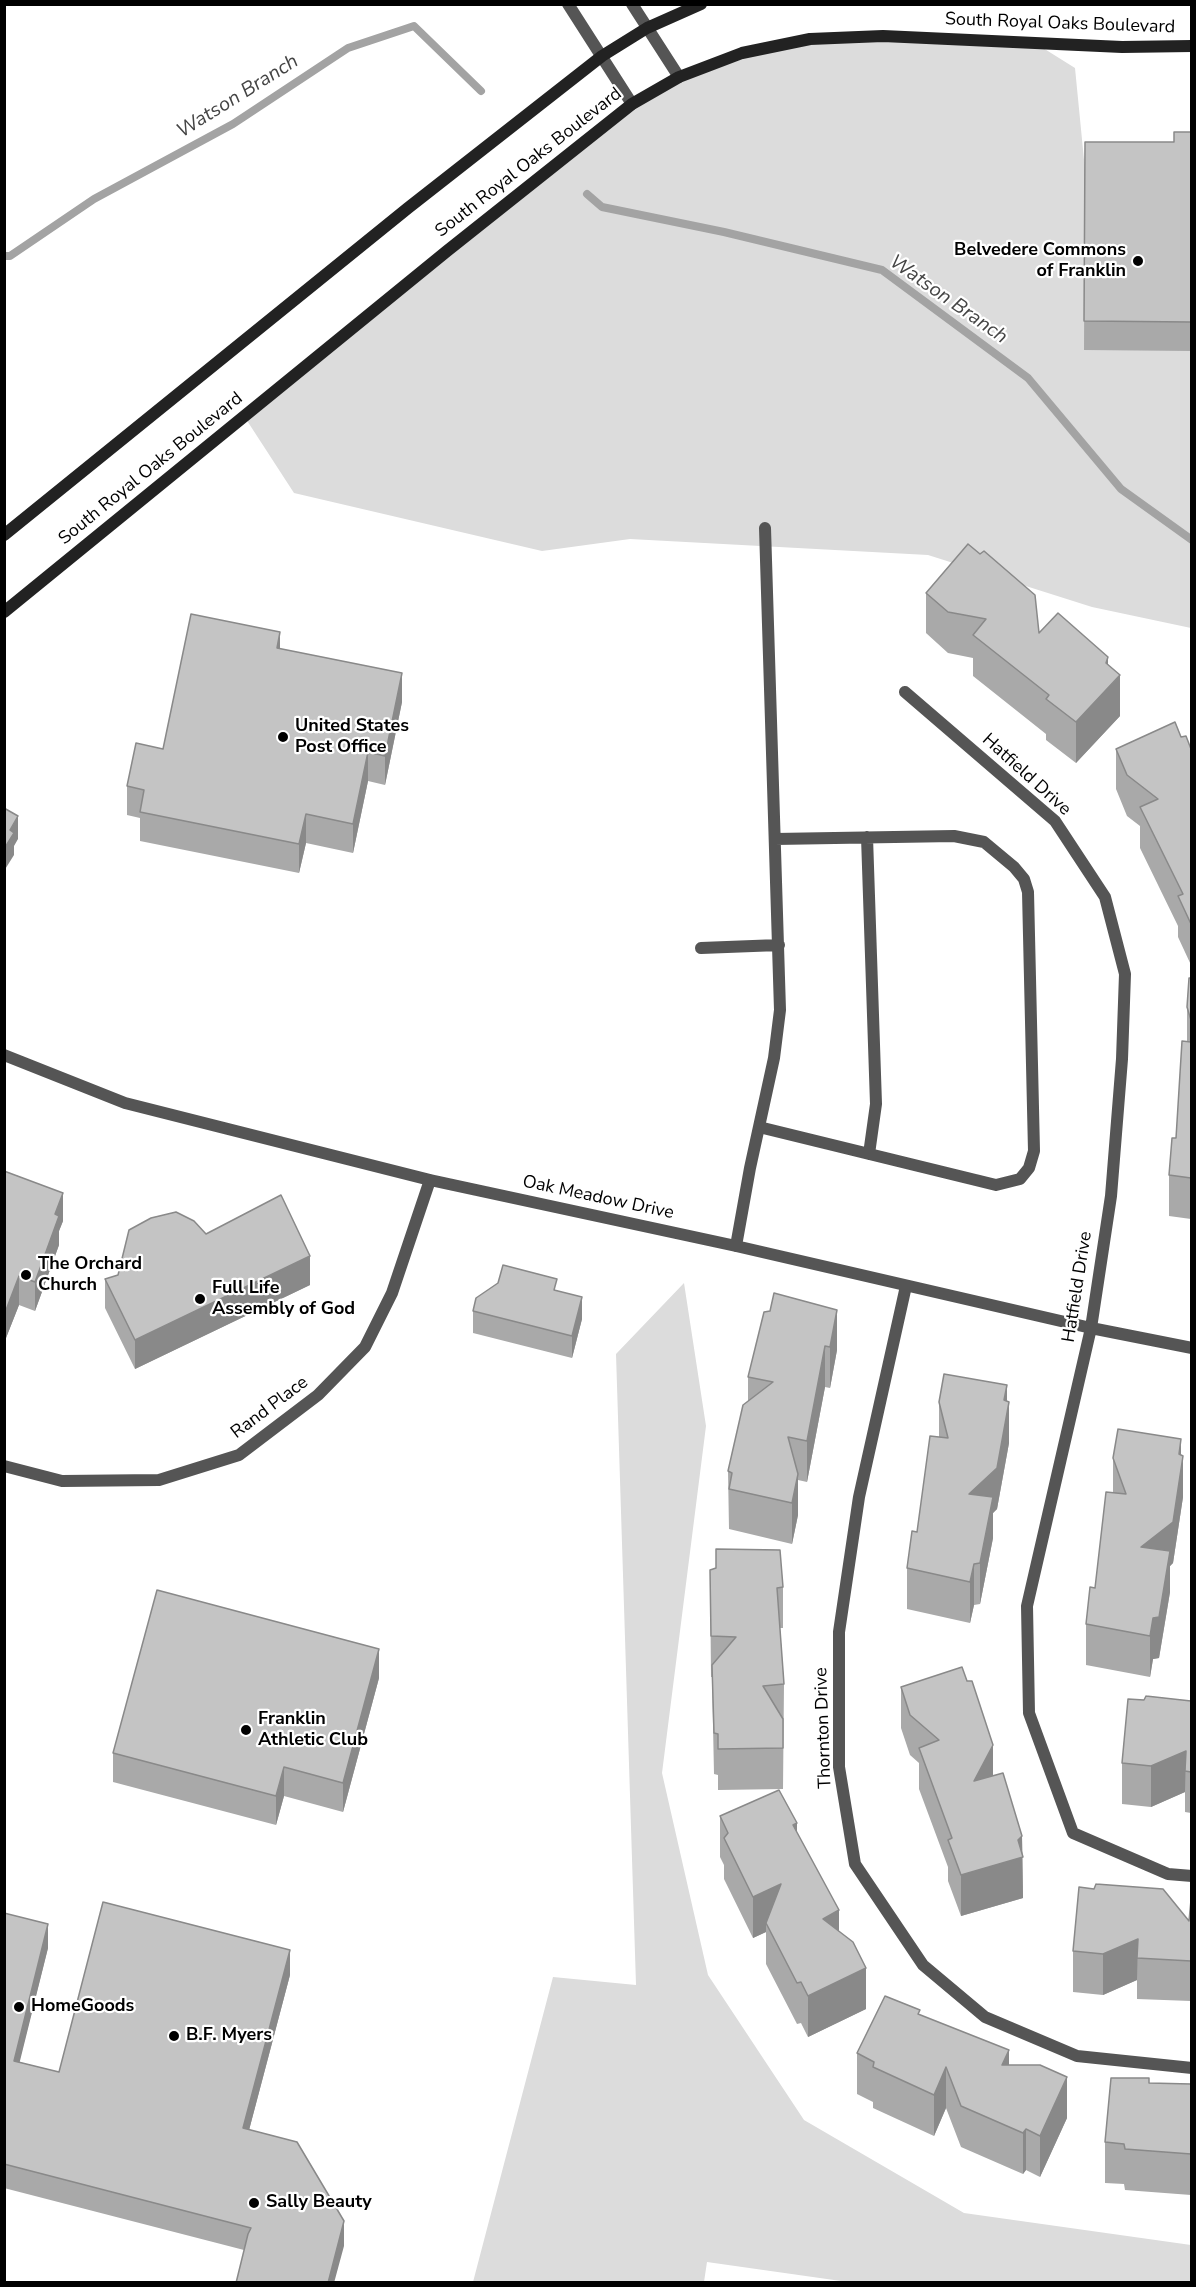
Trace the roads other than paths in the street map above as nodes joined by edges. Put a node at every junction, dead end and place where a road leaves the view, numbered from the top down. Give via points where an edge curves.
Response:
1 (568, 4) edge
2 (632, 4) edge
3 (701, 4) edge
4 (647, 28) junction
5 (1191, 46) edge
6 (602, 56) junction
7 (679, 77) junction
8 (632, 104) junction
9 (765, 528) dead end
10 (4, 535) edge
11 (4, 612) edge
12 (905, 693) dead end
13 (867, 837) junction
14 (776, 839) junction
15 (779, 945) junction
16 (701, 948) dead end
17 (4, 1055) edge
18 (759, 1127) junction
19 (869, 1154) junction
20 (430, 1180) junction
21 (736, 1246) junction
22 (906, 1286) junction
23 (1091, 1328) junction
24 (1191, 1348) edge
25 (4, 1466) edge
26 (1191, 1876) edge
27 (1191, 2068) edge

1 - 6 street
2 - 4 street
3 - 4 main road
4 - 6 main road
4 - 7 street
5 - 7 main road, South Royal Oaks Boulevard via 1122,47 883,36 810,39 742,52
6 - 8 street
6 - 10 main road
7 - 8 main road, South Royal Oaks Boulevard
8 - 11 main road, South Royal Oaks Boulevard
9 - 14 street
12 - 23 street, Hatfield Drive via 1055,821 1105,897 1125,974 1111,1196
13 - 14 street
13 - 19 street via 876,1104
13 - 19 street via 954,836 984,842 1024,879 1028,892 1034,1151 1029,1168 1020,1179 996,1185
14 - 15 street
15 - 16 street
15 - 18 street via 779,1020
17 - 20 street, Oak Meadow Drive via 125,1103
18 - 19 street
18 - 21 street
20 - 21 street, Oak Meadow Drive
20 - 25 street, Rand Place via 392,1293 365,1347 318,1395 238,1455 159,1480 62,1481
21 - 22 street, Oak Meadow Drive
22 - 23 street, Oak Meadow Drive
22 - 27 street, Thornton Drive via 859,1497 839,1632 839,1767 855,1864 922,1965 985,2017 1077,2056
23 - 24 street, Oak Meadow Drive
23 - 26 street, Hatfield Drive via 1027,1606 1029,1713 1073,1833 1168,1874

